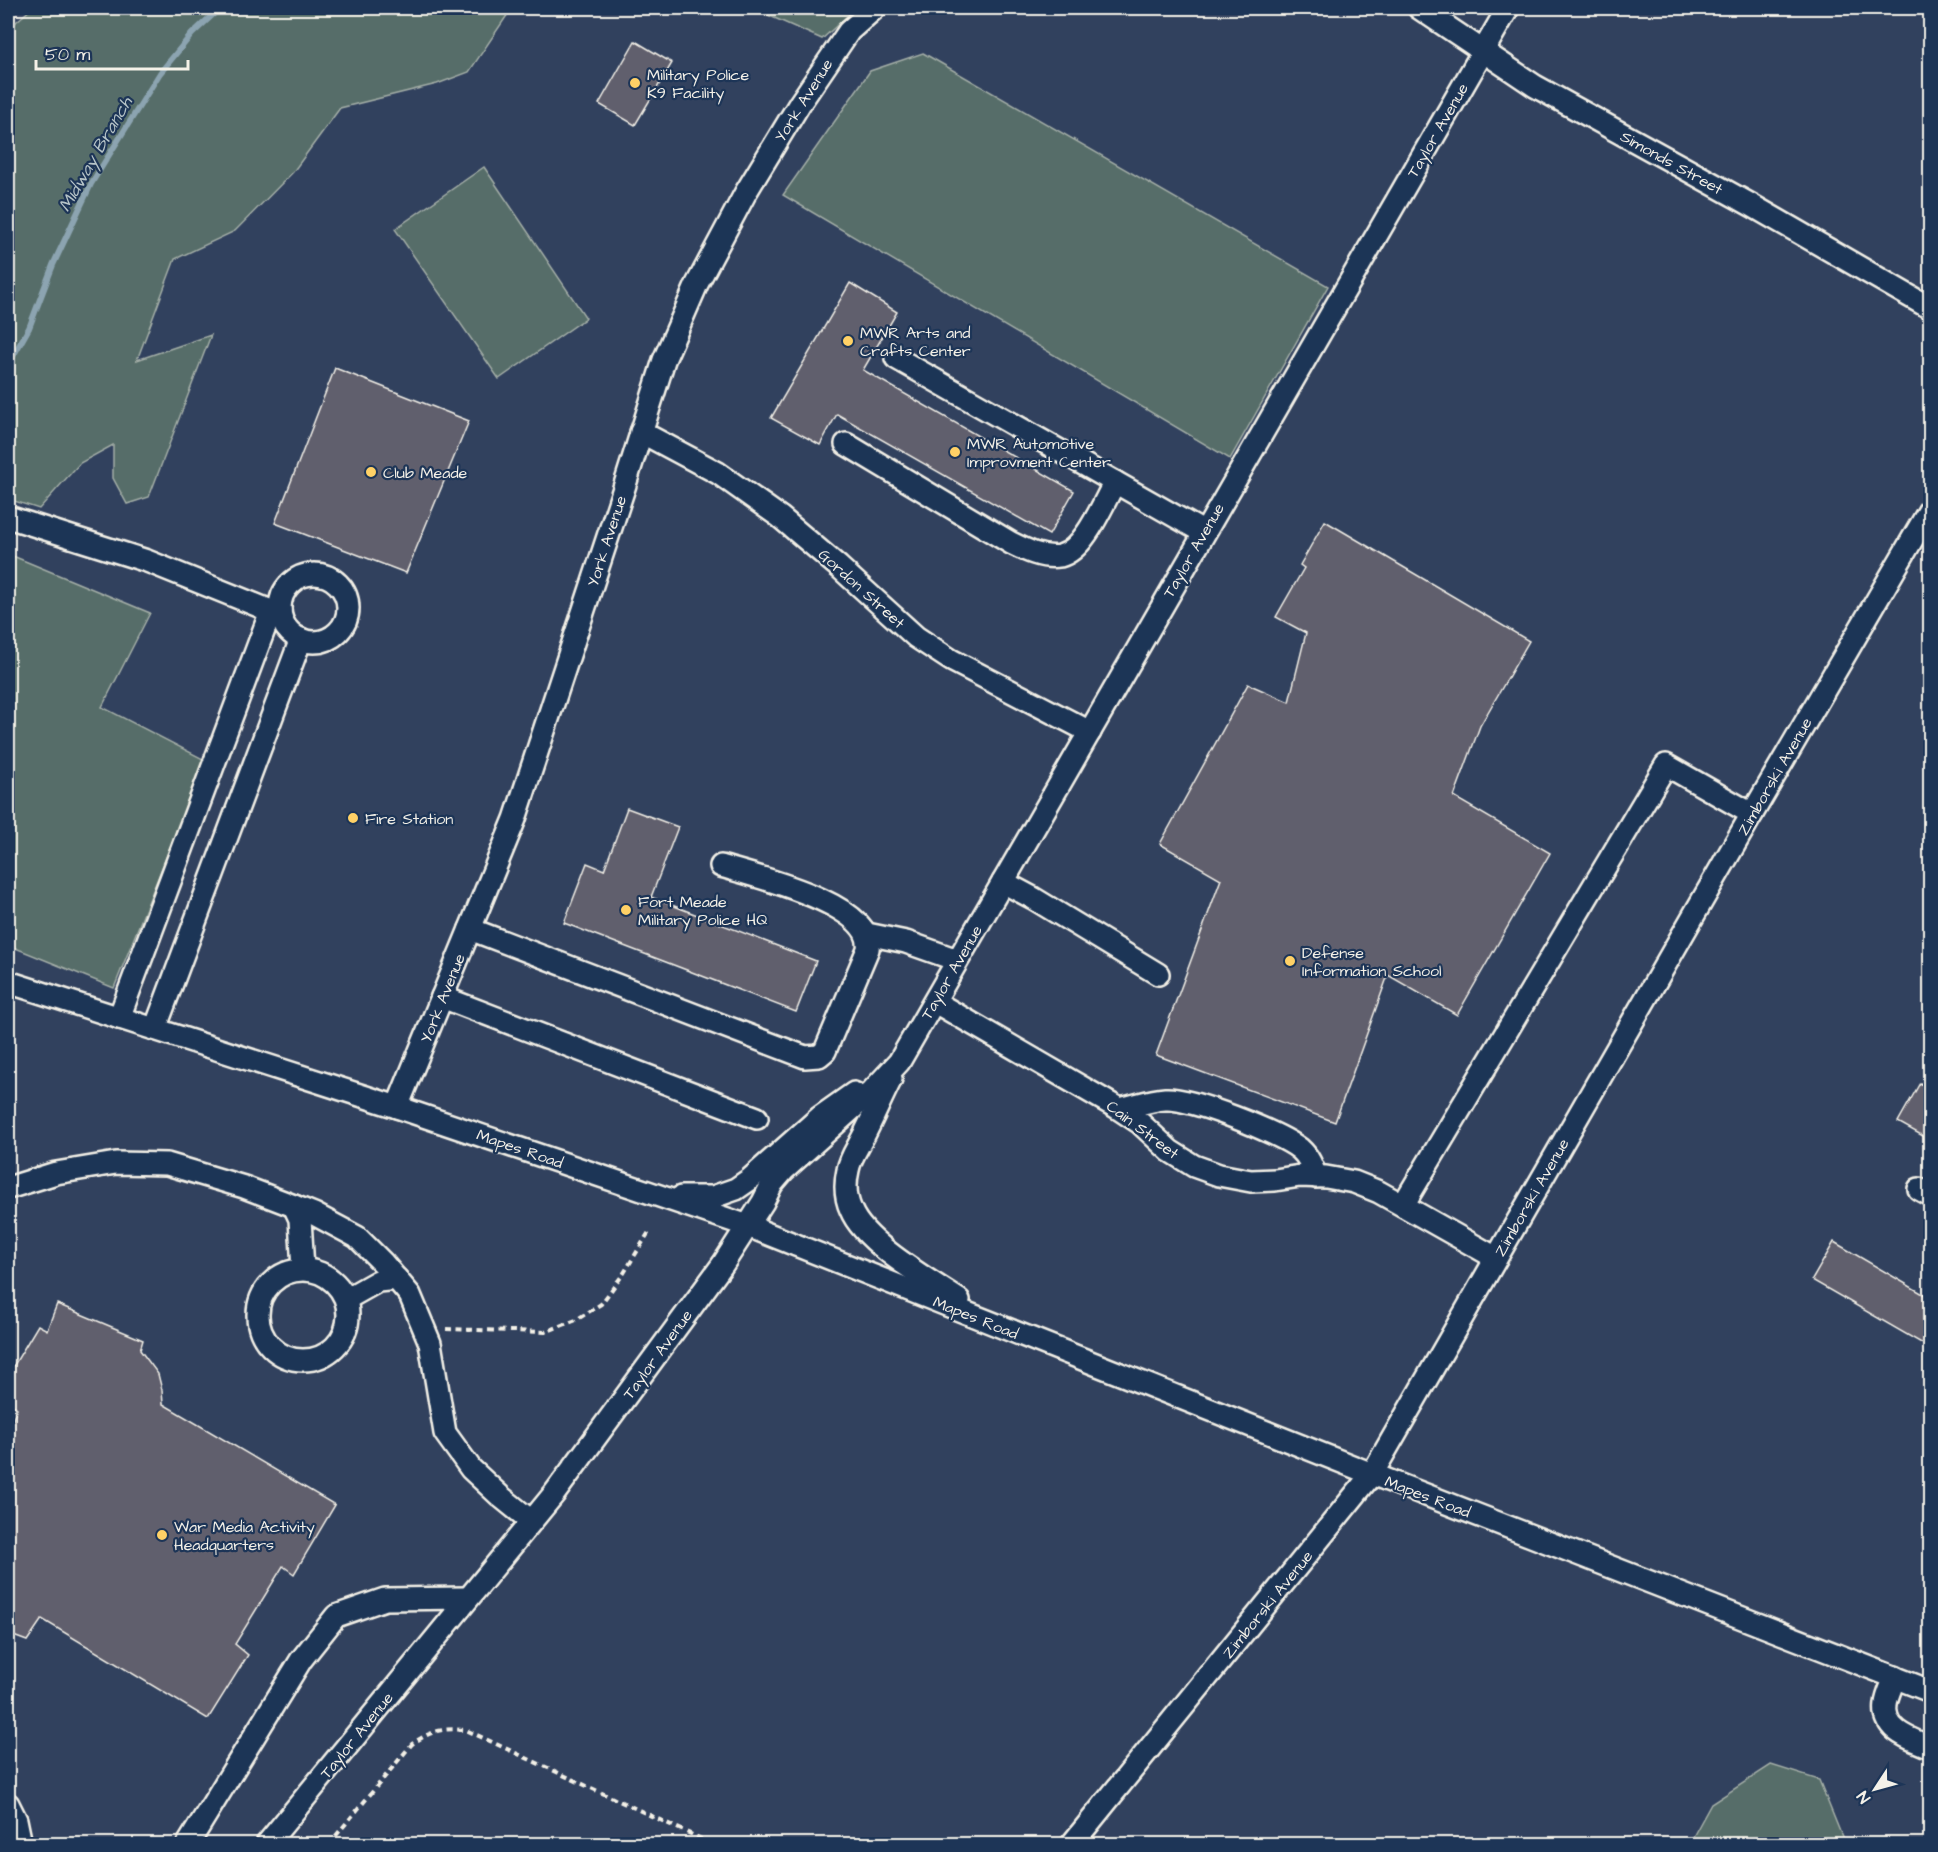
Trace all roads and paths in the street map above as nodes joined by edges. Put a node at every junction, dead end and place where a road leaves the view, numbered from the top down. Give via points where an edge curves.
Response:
1 (874, 8) edge
2 (1419, 8) edge
3 (1508, 8) edge
4 (1482, 51) junction
5 (1930, 308) edge
6 (896, 358) dead end
7 (641, 432) junction
8 (846, 444) dead end
9 (1115, 482) junction
10 (1930, 509) edge
11 (8, 517) edge
12 (1203, 532) junction
13 (276, 610) junction
14 (301, 639) junction
15 (1090, 732) junction
16 (1752, 814) junction
17 (721, 866) dead end
18 (1003, 882) junction
19 (470, 929) junction
20 (867, 934) junction
21 (957, 960) junction
22 (1158, 974) dead end
23 (8, 982) edge
24 (442, 997) junction
25 (935, 1002) junction
26 (119, 1018) junction
27 (155, 1029) junction
28 (899, 1062) junction
29 (397, 1107) junction
30 (1120, 1109) junction
31 (757, 1118) dead end
32 (1316, 1177) junction
33 (8, 1188) edge
34 (663, 1197) junction
35 (1404, 1205) junction
36 (294, 1206) junction
37 (748, 1226) junction
38 (649, 1232) dead end
39 (1496, 1258) junction
40 (303, 1269) junction
41 (397, 1280) junction
42 (346, 1299) junction
43 (1000, 1326) junction
44 (439, 1329) dead end
45 (1372, 1474) junction
46 (531, 1521) junction
47 (468, 1598) junction
48 (1895, 1677) junction
49 (1930, 1691) edge
50 (1930, 1747) edge
51 (10, 1818) edge
52 (21, 1845) edge
53 (188, 1845) edge
54 (267, 1845) edge
55 (329, 1845) edge
56 (712, 1845) edge
57 (1072, 1845) edge

1 - 7 street, York Avenue via 849,31 824,66 746,192 697,284 664,360
2 - 4 street, Simonds Street
3 - 4 street, Taylor Avenue
4 - 5 street, Simonds Street via 1535,86
4 - 12 street, Taylor Avenue
6 - 9 street
7 - 15 street, Gordon Street via 718,473 780,517 916,637 951,660
7 - 19 street, York Avenue via 515,819
8 - 9 street via 1011,543 1044,556 1060,556 1083,539
9 - 12 street
10 - 16 street, Zimborski Avenue
11 - 13 street via 147,561
12 - 15 street, Taylor Avenue
13 - 14 street via 286,628
13 - 14 street via 285,590 306,574 320,574 342,588 348,607 343,626 334,636 321,641
13 - 26 street
14 - 27 street
15 - 18 street, Taylor Avenue
16 - 35 street via 1666,765
16 - 39 street, Zimborski Avenue
17 - 20 street via 841,909
18 - 21 street, Taylor Avenue
18 - 22 street
19 - 20 street via 814,1058 825,1051 868,949
19 - 24 street, York Avenue
20 - 21 street via 906,942
21 - 25 street, Taylor Avenue
23 - 26 street, Mapes Road
24 - 29 street, York Avenue
24 - 31 street
25 - 28 street, Taylor Avenue
25 - 30 street, Cain Street
26 - 27 street, Mapes Road
27 - 29 street, Mapes Road
28 - 34 street via 820,1117 736,1189 713,1197
28 - 37 street, Taylor Avenue via 784,1170
28 - 43 street via 848,1167 845,1185 851,1212 886,1250
29 - 34 street, Mapes Road
30 - 32 street, Cain Street via 1170,1151 1219,1175 1251,1181
30 - 32 street via 1167,1099 1199,1106 1272,1132 1310,1160
32 - 35 street, Cain Street via 1354,1182
33 - 36 street via 56,1173 116,1163 168,1164
34 - 37 street, Mapes Road
35 - 39 street, Cain Street
36 - 40 street via 300,1220
36 - 41 street via 357,1237
37 - 43 street, Mapes Road
37 - 46 street, Taylor Avenue
38 - 44 path via 606,1298 576,1320 545,1332
39 - 45 street, Zimborski Avenue
40 - 42 street via 327,1275
40 - 42 street via 284,1273 272,1281 258,1307 262,1335 283,1356 312,1360 339,1344 349,1315
41 - 42 street via 378,1281
41 - 46 street via 410,1295 430,1343 445,1433 471,1469
43 - 45 street, Mapes Road
45 - 48 street, Mapes Road
45 - 57 street, Zimborski Avenue
46 - 47 street, Taylor Avenue
47 - 53 street via 384,1599 336,1616 301,1660
47 - 54 street, Taylor Avenue
48 - 49 street, Mapes Road
48 - 50 street via 1885,1706 1889,1722 1904,1736
51 - 52 street
55 - 56 path via 412,1744 447,1728 466,1730

